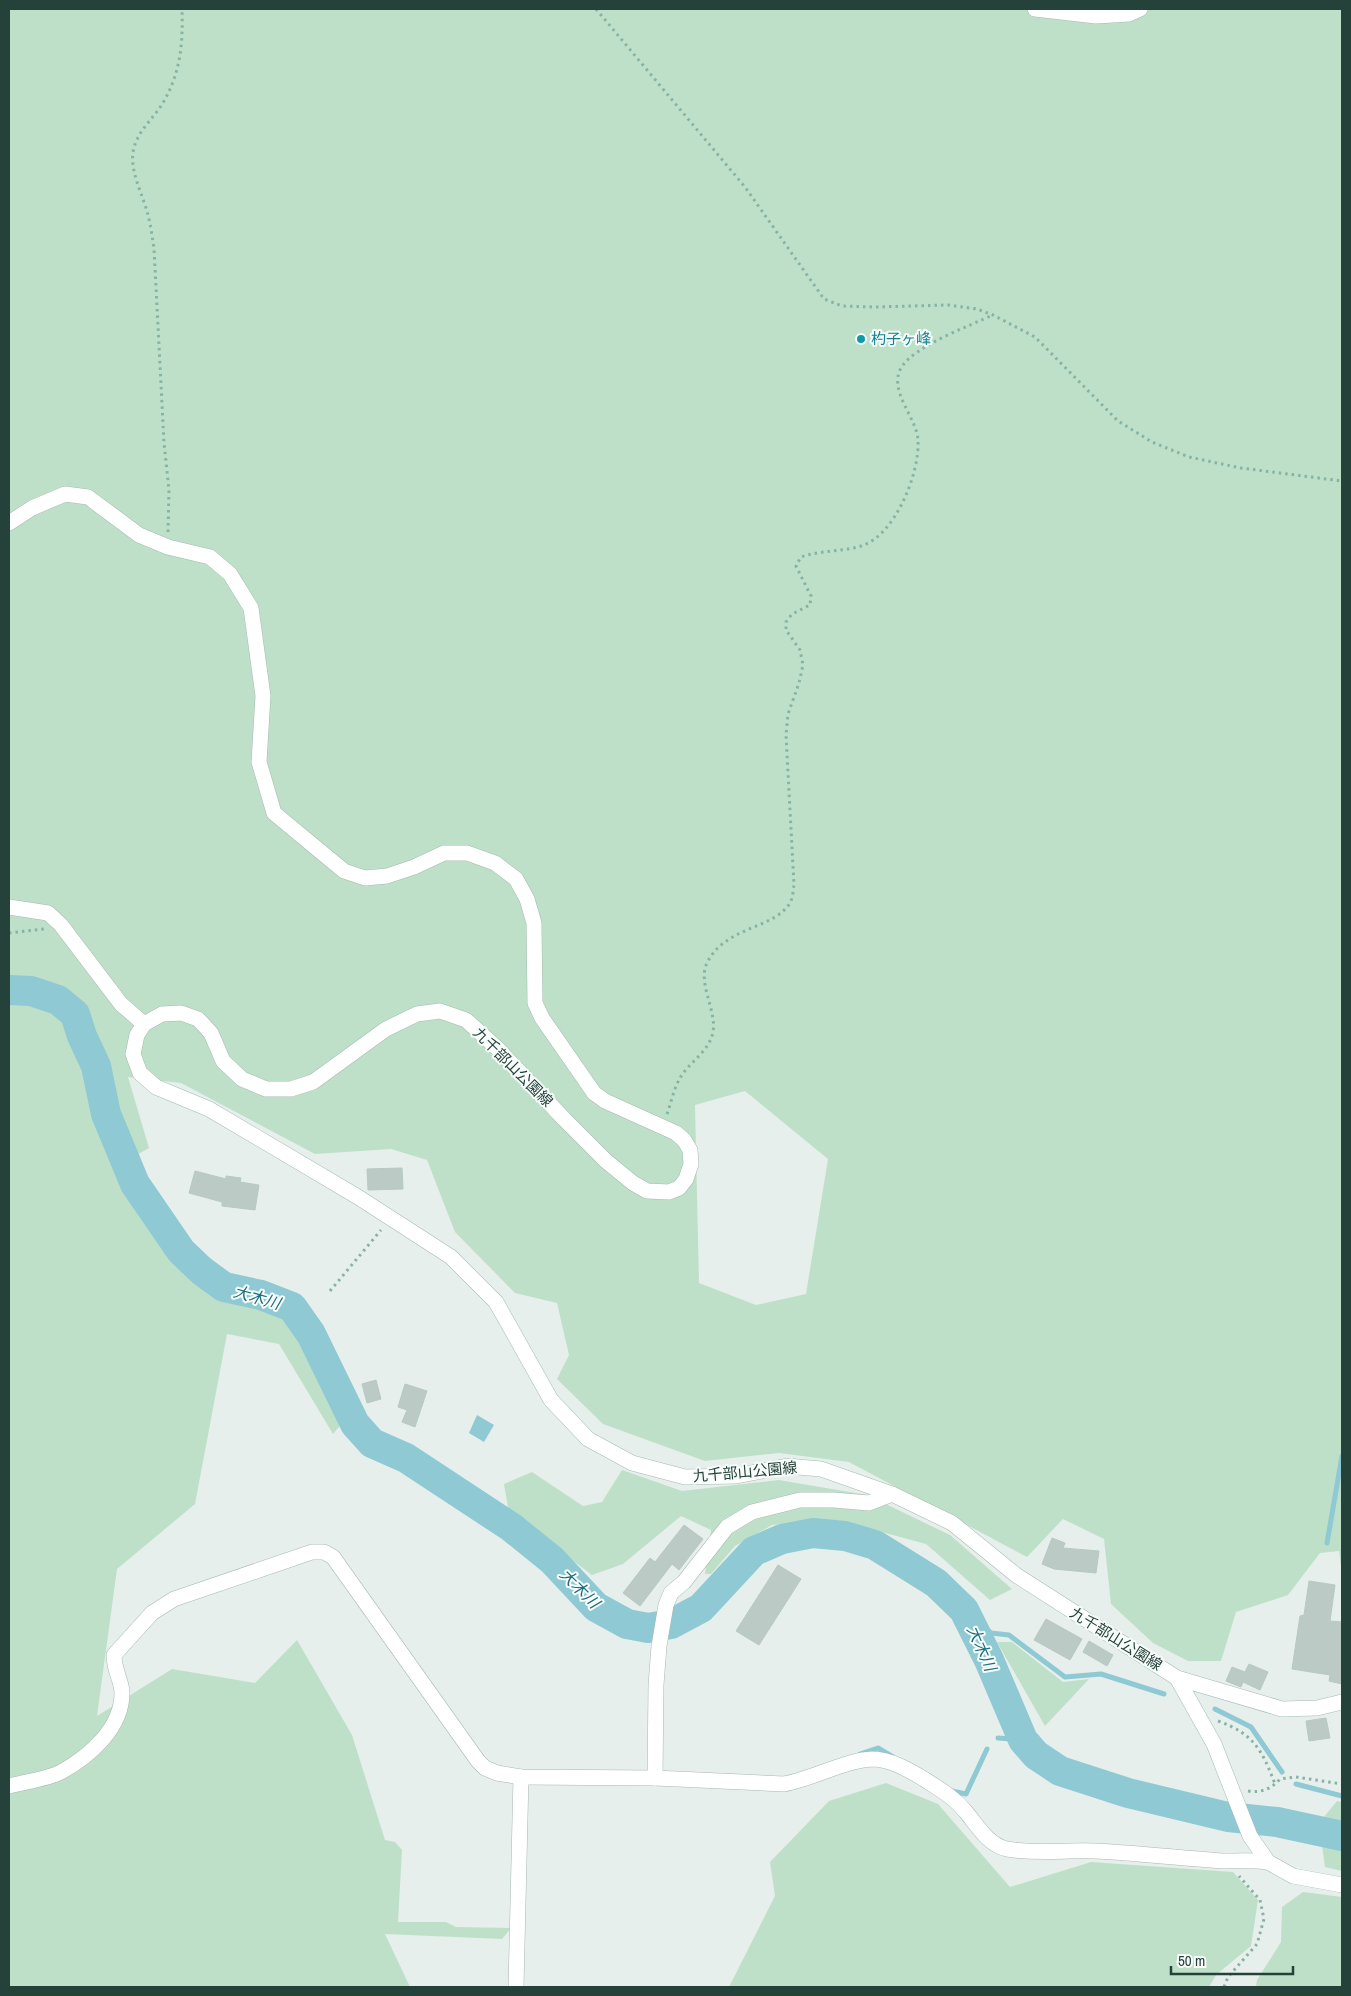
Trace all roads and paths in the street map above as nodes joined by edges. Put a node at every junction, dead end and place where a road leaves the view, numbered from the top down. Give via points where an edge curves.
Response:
1 (182, 9) edge
2 (596, 9) edge
3 (1035, 9) edge
4 (1140, 9) edge
5 (993, 315) junction
6 (1342, 482) edge
7 (9, 523) edge
8 (168, 547) junction
9 (9, 907) edge
10 (61, 925) junction
11 (9, 933) edge
12 (144, 1024) junction
13 (663, 1126) junction
14 (374, 1224) dead end
15 (330, 1291) dead end
16 (892, 1494) junction
17 (1177, 1678) junction
18 (1342, 1702) edge
19 (1202, 1723) junction
20 (521, 1777) junction
21 (655, 1778) junction
22 (1275, 1784) junction
23 (1342, 1784) edge
24 (9, 1786) edge
25 (1231, 1788) junction
26 (1225, 1861) junction
27 (1268, 1862) junction
28 (1342, 1885) edge
29 (516, 1987) edge
30 (1224, 1987) edge

1 - 8 path via 183,42 176,74 164,102 137,136 133,154 134,172 149,216 154,248 169,490
2 - 5 path via 745,187 824,299 842,306 948,305
3 - 4 main road via 1096,16 1129,14
5 - 6 path via 1035,336 1118,420 1152,442 1189,457 1241,468
5 - 13 path via 922,349 900,370 898,390 918,440 912,483 889,524 862,546 817,552 801,557 796,566 811,596 810,605 792,614 786,622 786,630 800,650 803,665 788,714 786,734 794,884 791,902 778,916 742,931 722,944 707,962 704,983 713,1015 713,1032 705,1049 679,1078
7 - 8 main road, 九千部山公園線 via 32,508 65,494 88,498 139,535
8 - 13 main road, 九千部山公園線 via 210,557 230,574 251,608 262,696 259,762 274,812 344,872 364,878 386,876 444,853 467,853 495,863 516,878 534,923 535,1003 542,1018 594,1094
9 - 10 main road via 48,914
10 - 11 path
10 - 12 main road via 121,1004
12 - 13 main road, 九千部山公園線 via 162,1014 181,1013 198,1019 211,1033 223,1061 242,1079 266,1089 291,1089 313,1082 386,1029 417,1014 440,1011 466,1020 606,1161 647,1191 669,1192 679,1188 691,1164 690,1150 684,1140
12 - 16 main road, 九千部山公園線 via 137,1035 133,1054 140,1073 156,1087 210,1109 451,1257 496,1302 551,1400 588,1439 632,1463 685,1477 736,1476 787,1466 812,1468
14 - 15 path via 382,1231
16 - 17 main road, 九千部山公園線 via 952,1523 1016,1575
16 - 21 main road via 869,1503 800,1500 752,1512 727,1527 684,1582 671,1593 658,1646
17 - 18 main road, 九千部山公園線 via 1282,1709 1317,1708
17 - 19 main road
19 - 22 path via 1217,1721 1244,1733 1257,1745
19 - 25 main road
20 - 21 main road
20 - 24 main road via 497,1773 478,1761 334,1557 324,1552 312,1552 174,1599 152,1613 114,1655 114,1667 122,1691 119,1713 97,1747 60,1773
20 - 29 main road
21 - 26 main road via 784,1784 872,1759 910,1771 947,1793 962,1806 986,1837 1005,1848
22 - 23 path via 1280,1779 1296,1777
22 - 25 path via 1257,1792
25 - 27 main road via 1250,1836
26 - 27 main road
26 - 30 path via 1260,1900 1264,1919 1257,1944 1228,1977
27 - 28 main road via 1293,1876

